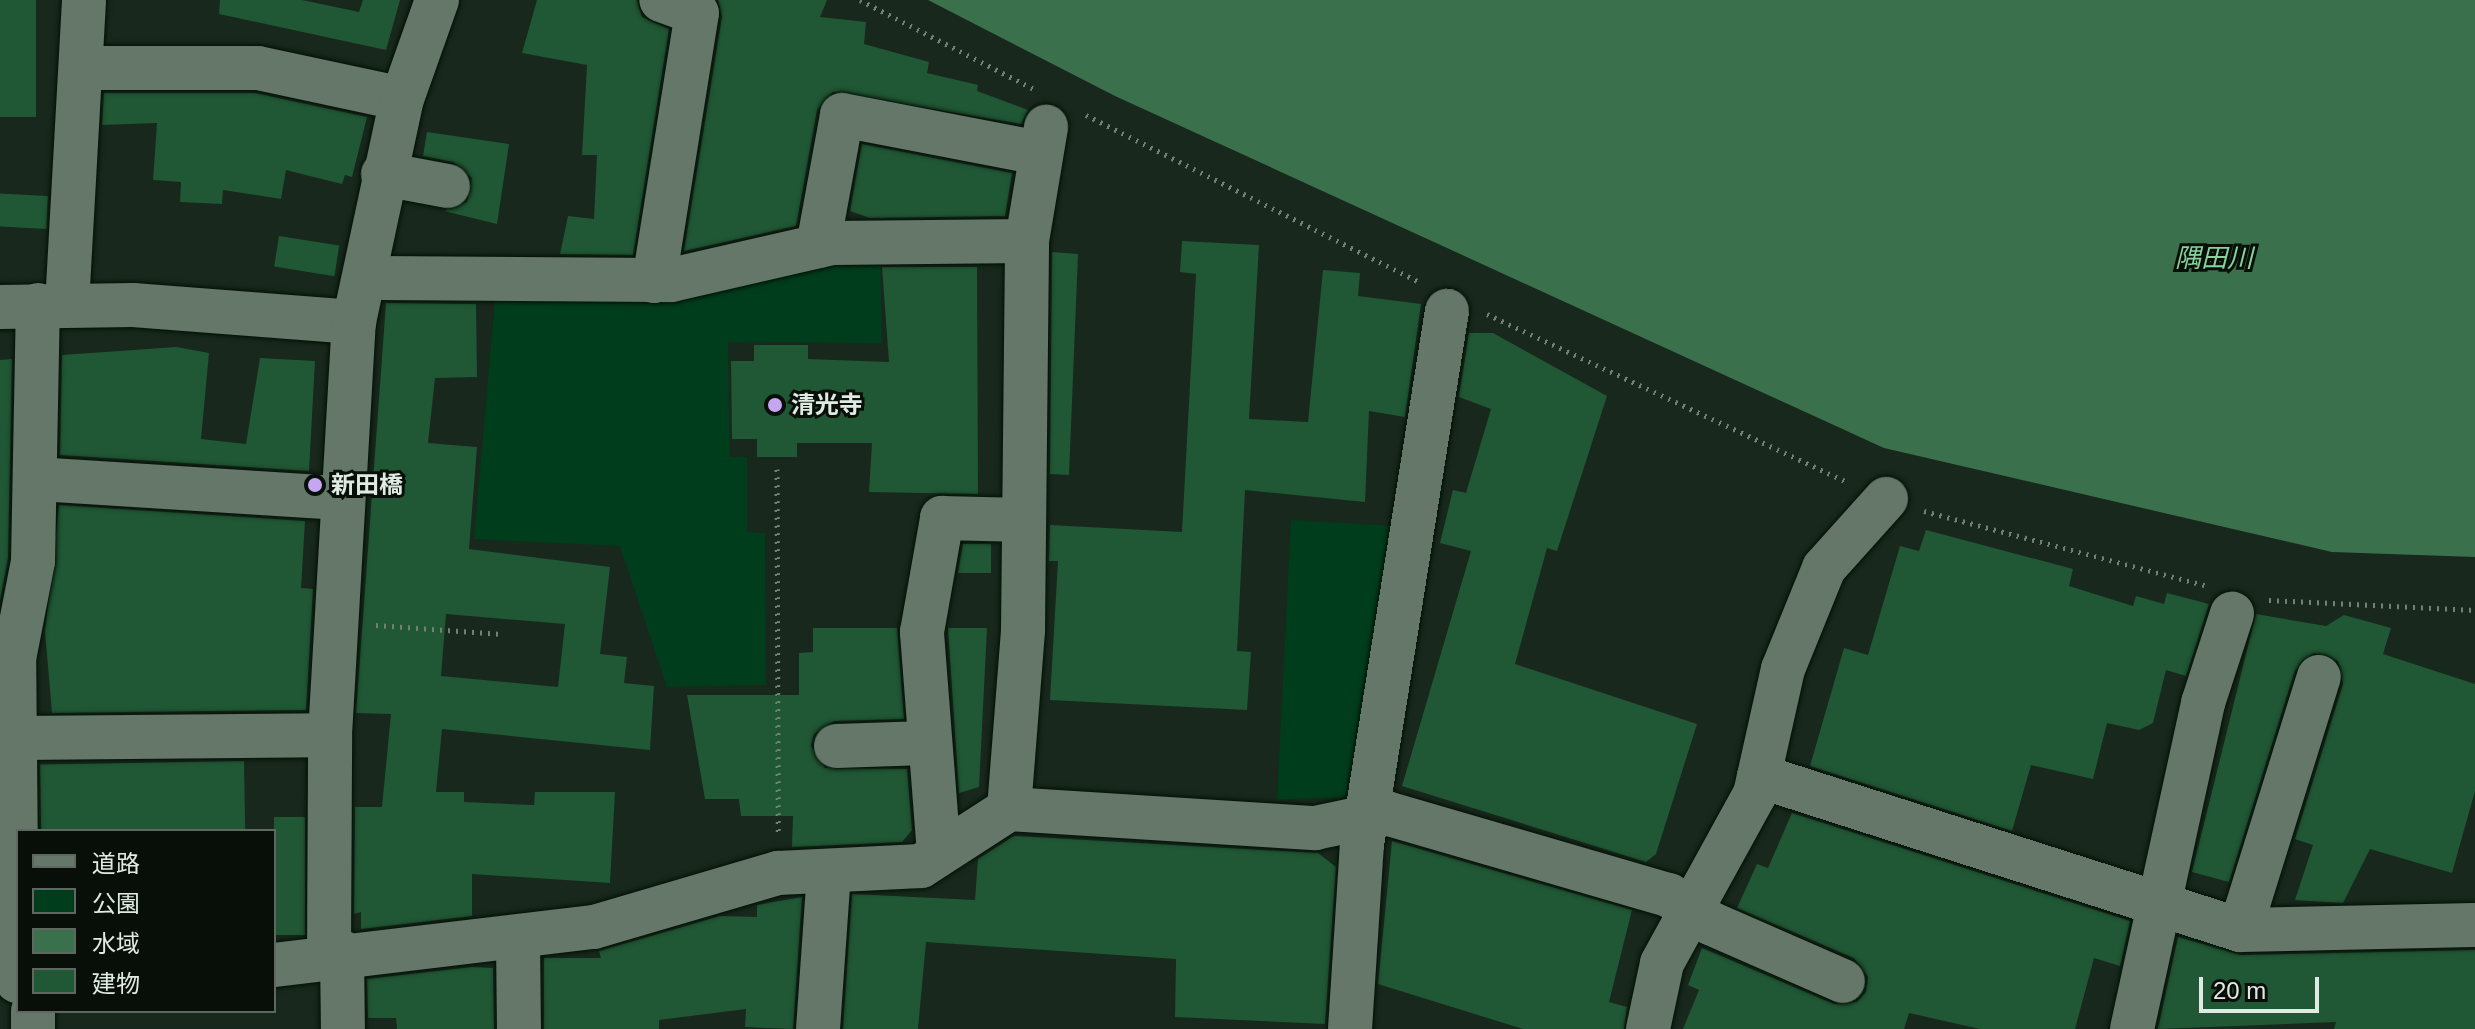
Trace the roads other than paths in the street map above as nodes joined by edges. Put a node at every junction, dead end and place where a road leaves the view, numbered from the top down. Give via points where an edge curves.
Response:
1 (84, 0) edge
2 (437, 0) edge
3 (661, 0) edge
4 (84, 68) junction
5 (402, 99) junction
6 (383, 174) junction
7 (448, 186) dead end
8 (1027, 241) junction
9 (818, 246) junction
10 (366, 278) junction
11 (654, 281) junction
12 (1454, 304) road end
13 (35, 306) edge
14 (354, 322) junction
15 (37, 479) junction
16 (342, 498) junction
17 (1886, 499) road end
18 (1024, 520) junction
19 (2236, 600) road end
20 (7, 652) edge
21 (2319, 677) dead end
22 (330, 735) junction
23 (12, 738) junction
24 (926, 743) junction
25 (836, 746) dead end
26 (1759, 776) junction
27 (1009, 809) junction
28 (1368, 816) junction
29 (939, 854) junction
30 (829, 871) junction
31 (2158, 907) junction
32 (1688, 908) junction
33 (2475, 925) edge
34 (2240, 930) junction
35 (518, 938) junction
36 (16, 939) edge
37 (336, 953) junction
38 (276, 965) edge
39 (1843, 981) dead end
40 (343, 1029) edge
41 (519, 1029) edge
42 (818, 1029) edge
43 (1350, 1029) edge
44 (1648, 1029) edge
45 (2132, 1029) edge

1 - 4 street
2 - 5 street
3 - 11 street via 697,13
4 - 5 street via 258,68
4 - 13 street
5 - 6 street
6 - 7 street
6 - 10 street
8 - 9 street
8 - 9 street via 1050,120 842,115
8 - 18 street
9 - 11 street
10 - 11 street
10 - 14 street
12 - 28 street
13 - 14 street
13 - 15 street
14 - 16 street
15 - 16 street
15 - 20 street via 33,561
16 - 22 street
17 - 26 street via 1824,568 1783,669
18 - 24 street via 942,518 922,632
18 - 27 street
19 - 31 street via 2203,703
20 - 23 street
21 - 34 street
22 - 23 street
22 - 37 street
23 - 36 street
24 - 25 street
24 - 29 street
26 - 31 street via 2067,869
26 - 32 street
27 - 28 street via 1315,828
27 - 29 street
28 - 32 street via 1401,817 1669,895
28 - 43 street
29 - 30 street via 921,866
30 - 35 street via 778,873 594,927
30 - 42 street
31 - 34 street
31 - 45 street
32 - 39 street
32 - 44 street via 1662,963
33 - 34 street
35 - 37 street
35 - 41 street
37 - 38 street
37 - 40 street

